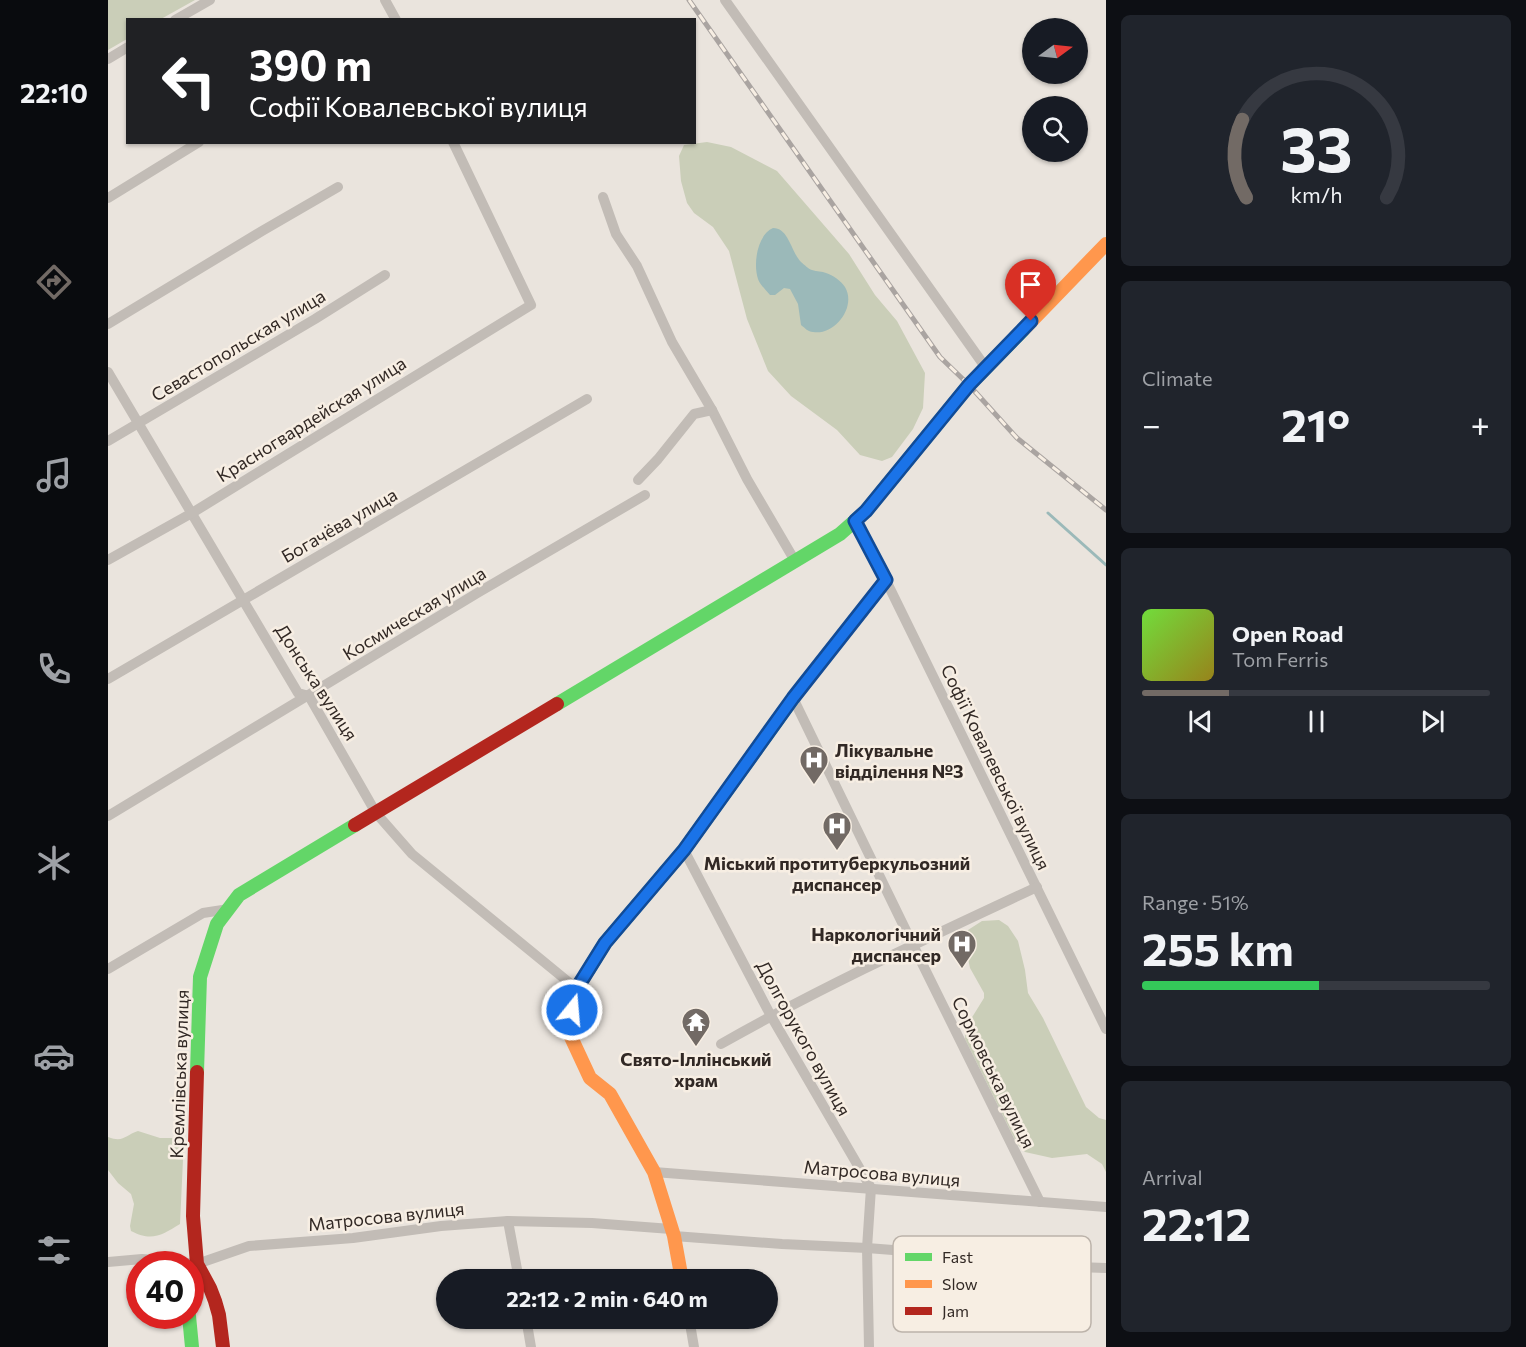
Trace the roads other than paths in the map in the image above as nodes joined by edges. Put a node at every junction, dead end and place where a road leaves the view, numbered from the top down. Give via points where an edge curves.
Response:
1 (210, 0) edge
2 (385, 0) edge
3 (725, 0) edge
4 (179, 18) edge
5 (395, 18) edge
6 (126, 48) edge
7 (108, 59) edge
8 (197, 144) edge
9 (454, 144) edge
10 (338, 187) dead end
11 (603, 197) dead end
12 (108, 198) edge
13 (1106, 243) edge
14 (385, 275) dead end
15 (108, 324) edge
16 (986, 368) junction
17 (108, 372) edge
18 (587, 399) dead end
19 (712, 410) junction
20 (139, 423) junction
21 (108, 441) edge
22 (638, 480) dead end
23 (645, 495) dead end
24 (192, 513) junction
25 (855, 521) junction
26 (108, 560) edge
27 (795, 561) junction
28 (886, 580) junction
29 (243, 600) junction
30 (108, 679) edge
31 (309, 696) junction
32 (793, 698) junction
33 (376, 813) junction
34 (108, 816) edge
35 (684, 850) junction
36 (1036, 887) junction
37 (229, 909) junction
38 (913, 945) junction
39 (108, 969) edge
40 (577, 988) junction
41 (771, 1016) junction
42 (1106, 1029) edge
43 (721, 1044) dead end
44 (654, 1172) junction
45 (871, 1188) junction
46 (1040, 1202) junction
47 (1106, 1207) edge
48 (508, 1221) junction
49 (673, 1233) junction
50 (867, 1248) junction
51 (893, 1250) edge
52 (194, 1251) edge
53 (126, 1260) edge
54 (108, 1262) edge
55 (204, 1266) edge
56 (1091, 1267) edge
57 (1106, 1268) edge
58 (517, 1269) edge
59 (680, 1269) edge
60 (204, 1281) edge
61 (190, 1329) edge
62 (528, 1329) edge
63 (691, 1329) edge
64 (192, 1347) edge
65 (223, 1347) edge
66 (531, 1347) edge
67 (694, 1347) edge
68 (869, 1347) edge

1 - 4 street
2 - 5 street
3 - 16 street
6 - 7 street
8 - 12 street
9 - 24 street, Красногвардейская улица via 531,304
10 - 15 street
11 - 19 street via 616,234 637,266 672,342
13 - 16 street
14 - 20 street, Севастопольская улица
16 - 25 street
17 - 20 street, Донська вулиця
18 - 29 street, Богачёва улица
19 - 22 street via 694,414
19 - 27 street
20 - 21 street, Севастопольская улица
20 - 24 street, Донська вулиця
23 - 31 street, Космическая улица
24 - 26 street, Красногвардейская улица
24 - 29 street, Донська вулиця
25 - 27 street
25 - 28 street, Софії Ковалевської вулиця
27 - 33 street
28 - 32 street
28 - 36 street, Софії Ковалевської вулиця
29 - 30 street, Богачёва улица
29 - 31 street, Донська вулиця via 298,693
31 - 33 street, Донська вулиця
31 - 34 street, Космическая улица
32 - 35 street
32 - 38 street, Сормовська вулиця
33 - 37 street, Кремлівська вулиця via 239,895
33 - 40 street, Донська вулиця via 412,854
35 - 40 street via 605,943
35 - 41 street, Долгорукого вулиця
36 - 38 street
36 - 42 street, Софії Ковалевської вулиця
37 - 39 street via 203,913
37 - 52 street, Кремлівська вулиця via 217,924 200,977
38 - 41 street
38 - 46 street, Сормовська вулиця
40 - 44 street via 570,1035 590,1077 610,1094
41 - 43 street
41 - 45 street, Долгорукого вулиця
44 - 45 street, Матросова вулиця
44 - 49 street
45 - 46 street, Матросова вулиця
45 - 50 street
46 - 47 street, Матросова вулиця
48 - 49 street, Матросова вулиця via 592,1222
48 - 55 street, Матросова вулиця via 249,1246
48 - 58 street
49 - 50 street, Матросова вулиця
49 - 59 street
50 - 51 street, Матросова вулиця
50 - 68 street
53 - 54 street, Матросова вулиця
56 - 57 street, Матросова вулиця
60 - 65 street, Кремлівська вулиця via 217,1308
61 - 64 street
62 - 66 street
63 - 67 street

